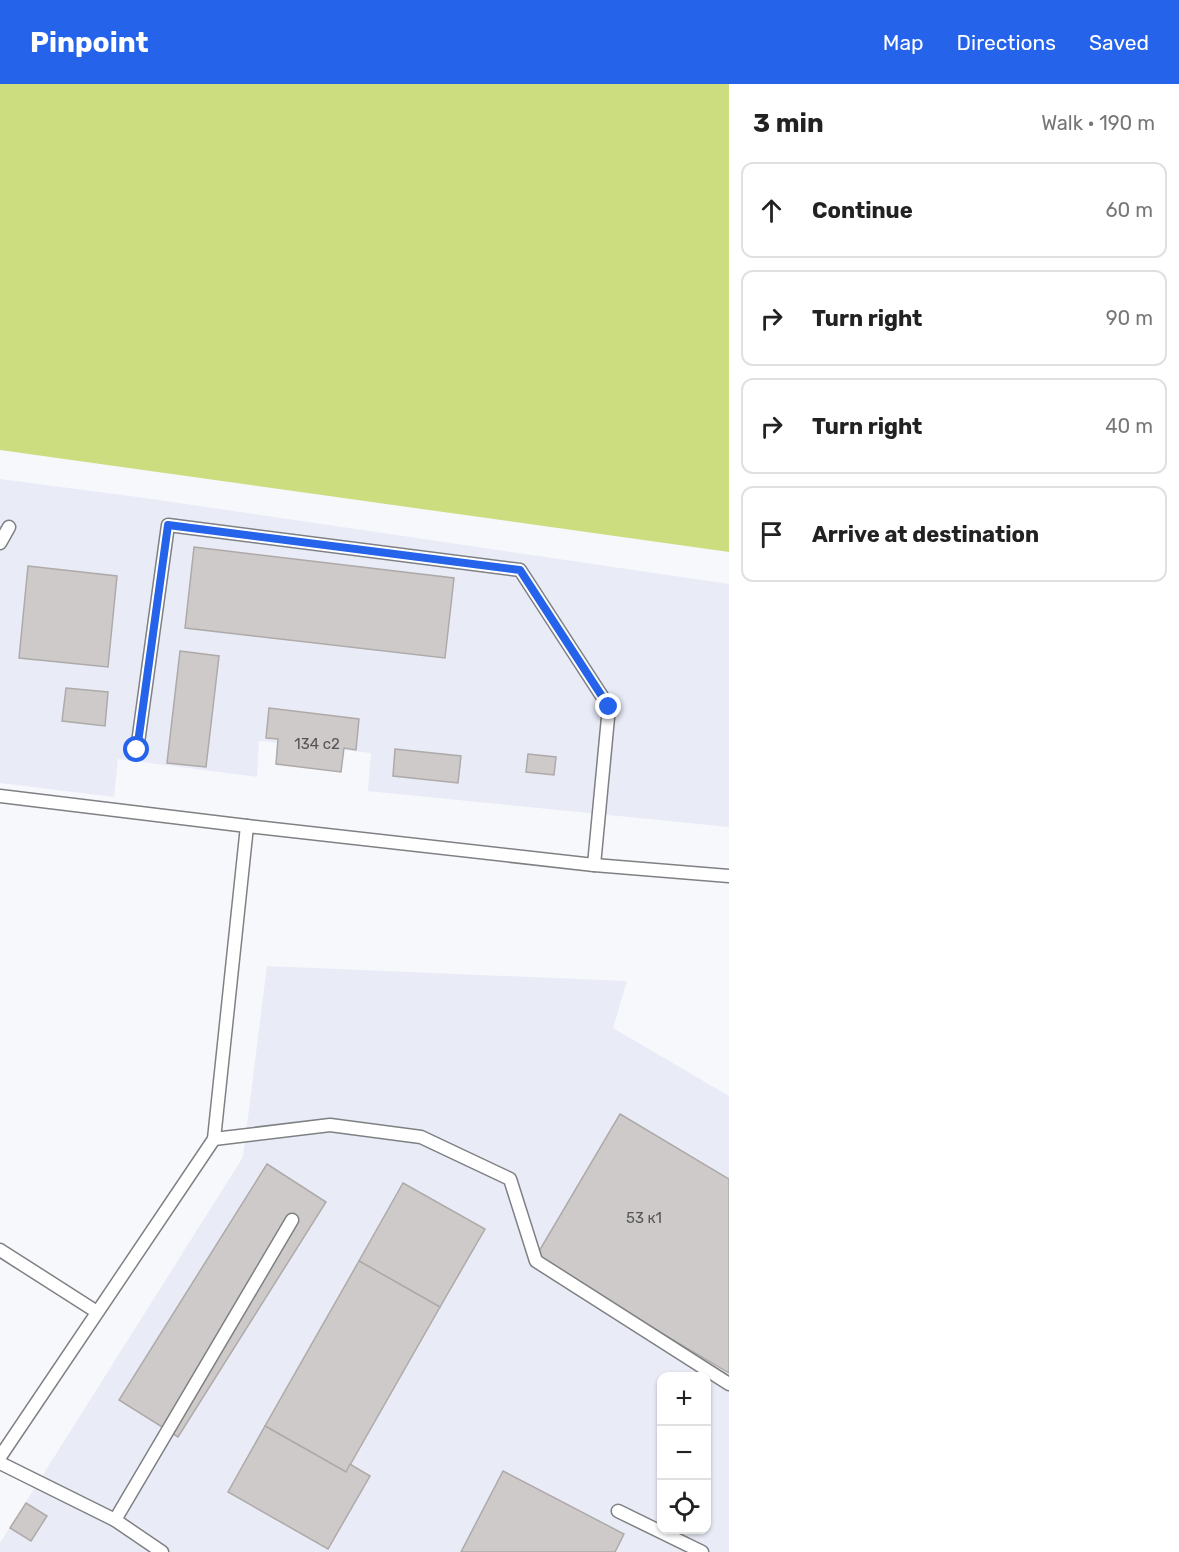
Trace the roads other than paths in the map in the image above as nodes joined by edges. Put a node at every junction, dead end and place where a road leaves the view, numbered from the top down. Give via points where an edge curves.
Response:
1 (9, 527) dead end
2 (0, 543) edge
3 (137, 750) dead end
4 (0, 796) edge
5 (247, 826) junction
6 (594, 865) junction
7 (729, 876) edge
8 (214, 1139) junction
9 (292, 1220) dead end
10 (0, 1250) edge
11 (97, 1312) junction
12 (729, 1384) edge
13 (0, 1457) edge
14 (0, 1462) edge
15 (618, 1511) dead end
16 (115, 1520) junction
17 (162, 1552) edge
18 (702, 1552) edge

1 - 2 lane
3 - 6 lane via 168,525 520,570 609,707
4 - 5 lane
5 - 6 lane
5 - 8 lane
6 - 7 lane
8 - 11 lane
8 - 12 lane via 330,1125 421,1137 510,1179 536,1261
9 - 16 lane
10 - 11 lane
11 - 13 lane
14 - 16 lane
15 - 18 lane
16 - 17 lane

